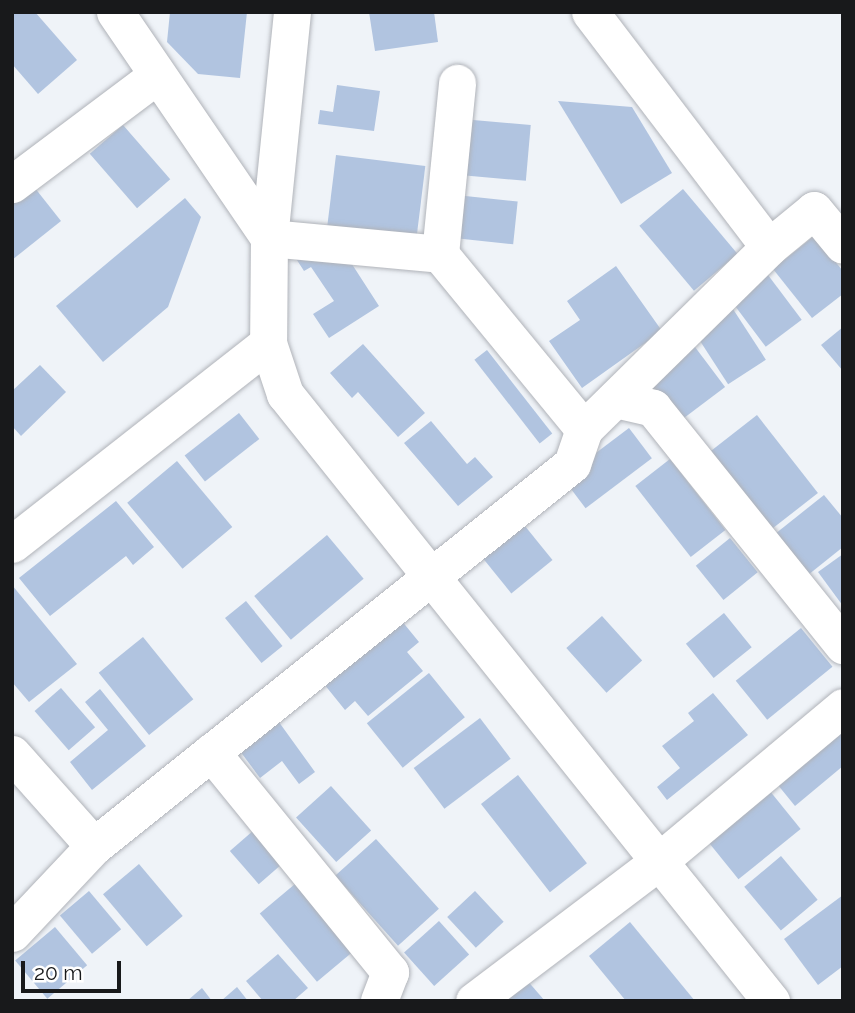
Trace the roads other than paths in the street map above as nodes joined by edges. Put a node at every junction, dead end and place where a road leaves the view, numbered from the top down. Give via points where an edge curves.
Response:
1 (115, 12) edge
2 (292, 12) edge
3 (590, 12) edge
4 (156, 76) junction
5 (457, 83) dead end
6 (12, 184) edge
7 (270, 239) junction
8 (843, 244) edge
9 (769, 247) junction
10 (439, 254) junction
11 (268, 343) junction
12 (615, 399) junction
13 (584, 429) junction
14 (12, 544) edge
15 (432, 578) junction
16 (843, 645) edge
17 (843, 707) edge
18 (212, 752) junction
19 (12, 754) edge
20 (94, 846) junction
21 (659, 861) junction
22 (12, 933) edge
23 (379, 1001) edge
24 (474, 1001) edge
25 (771, 1001) edge

1 - 4 street
2 - 7 street
3 - 9 street
4 - 6 street
4 - 7 street
5 - 10 street
7 - 10 street
7 - 11 street
8 - 9 street via 814,210
9 - 12 street
10 - 13 street
11 - 14 street
11 - 15 street via 285,394
12 - 13 street
12 - 16 street via 653,408
13 - 15 street via 572,464
15 - 18 street
15 - 21 street
17 - 21 street
18 - 20 street
18 - 23 street via 390,972
19 - 20 street
20 - 22 street
21 - 24 street
21 - 25 street

